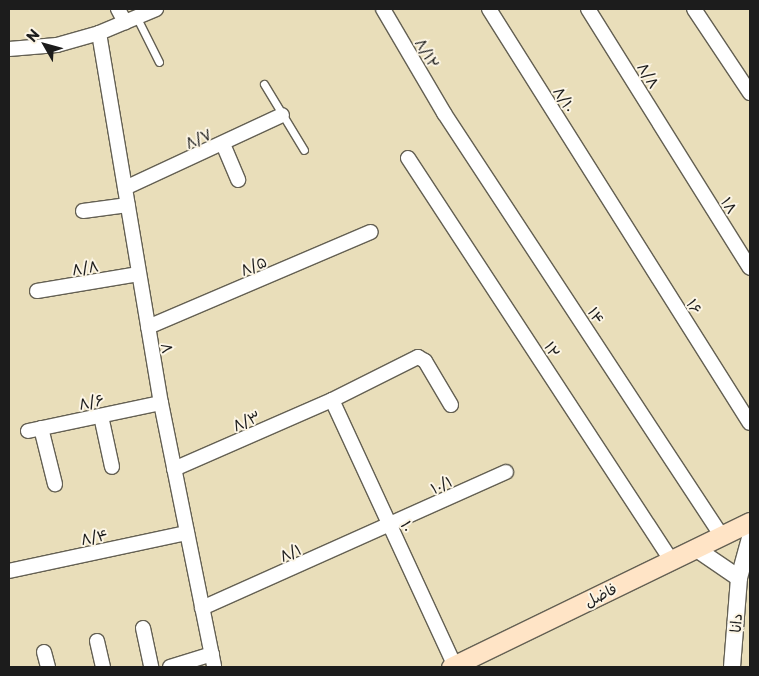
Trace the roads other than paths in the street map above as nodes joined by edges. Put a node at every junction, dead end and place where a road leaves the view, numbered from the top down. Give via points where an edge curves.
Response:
1 (118, 9) edge
2 (156, 9) edge
3 (383, 9) edge
4 (489, 9) edge
5 (588, 9) edge
6 (694, 9) edge
7 (131, 20) junction
8 (99, 33) junction
9 (9, 49) edge
10 (159, 62) dead end
11 (264, 84) dead end
12 (750, 93) edge
13 (444, 113) joint
14 (282, 115) junction
15 (223, 144) junction
16 (304, 150) dead end
17 (408, 158) dead end
18 (682, 159) joint
19 (238, 180) dead end
20 (125, 188) junction
21 (128, 205) junction
22 (613, 206) joint
23 (83, 212) dead end
24 (371, 232) dead end
25 (750, 268) edge
26 (139, 274) junction
27 (37, 291) dead end
28 (148, 327) junction
29 (332, 400) junction
30 (161, 403) junction
31 (451, 405) dead end
32 (101, 416) junction
33 (750, 423) edge
34 (112, 467) dead end
35 (174, 469) junction
36 (506, 472) dead end
37 (55, 484) dead end
38 (750, 522) edge
39 (390, 526) junction
40 (187, 533) junction
41 (722, 535) junction
42 (750, 538) edge
43 (695, 548) junction
44 (670, 559) junction
45 (9, 571) edge
46 (738, 578) junction
47 (202, 608) junction
48 (143, 628) dead end
49 (96, 641) dead end
50 (44, 652) dead end
51 (213, 661) edge
52 (48, 667) edge
53 (103, 667) edge
54 (151, 667) edge
55 (170, 667) edge
56 (457, 667) edge
57 (732, 667) edge

1 - 7 street
2 - 7 street
3 - 13 street, ۸/۱۲
4 - 22 street, ۸/۱۰
5 - 18 street, ۸/۸
6 - 12 street
7 - 8 street
7 - 10 lane
8 - 9 street via 57,45
8 - 20 street, ۸
11 - 14 lane
13 - 41 street, ۱۴
14 - 15 street, ۸/۷
14 - 16 lane
15 - 19 street
15 - 20 street, ۸/۷
17 - 44 street, ۱۲
18 - 25 street, ۱۸
20 - 21 street, ۸
21 - 23 street
21 - 26 street, ۸
22 - 33 street, ۱۶
24 - 28 street, ۸/۵
26 - 27 street, ۸/۸
26 - 28 street, ۸
28 - 30 street, ۸
29 - 31 street, ۸/۳ via 422,357
29 - 35 street, ۸/۳
29 - 39 street, ۱۰
30 - 32 street, ۸/۶
30 - 35 street, ۸
32 - 34 street
32 - 37 street, ۸/۶ via 35,429
35 - 40 street, ۸
36 - 39 street, ۱۰/۱
38 - 41 main road, فاضل
39 - 47 street, ۸/۱
39 - 56 street, ۱۰
40 - 45 street, ۸/۴
40 - 47 street, ۸
41 - 43 main road, فاضل
42 - 46 street, دانا
43 - 44 main road, فاضل
43 - 46 street
44 - 56 main road, فاضل
46 - 57 street, دانا
47 - 51 street, ۸
48 - 54 street
49 - 53 street
50 - 52 street
51 - 55 street

